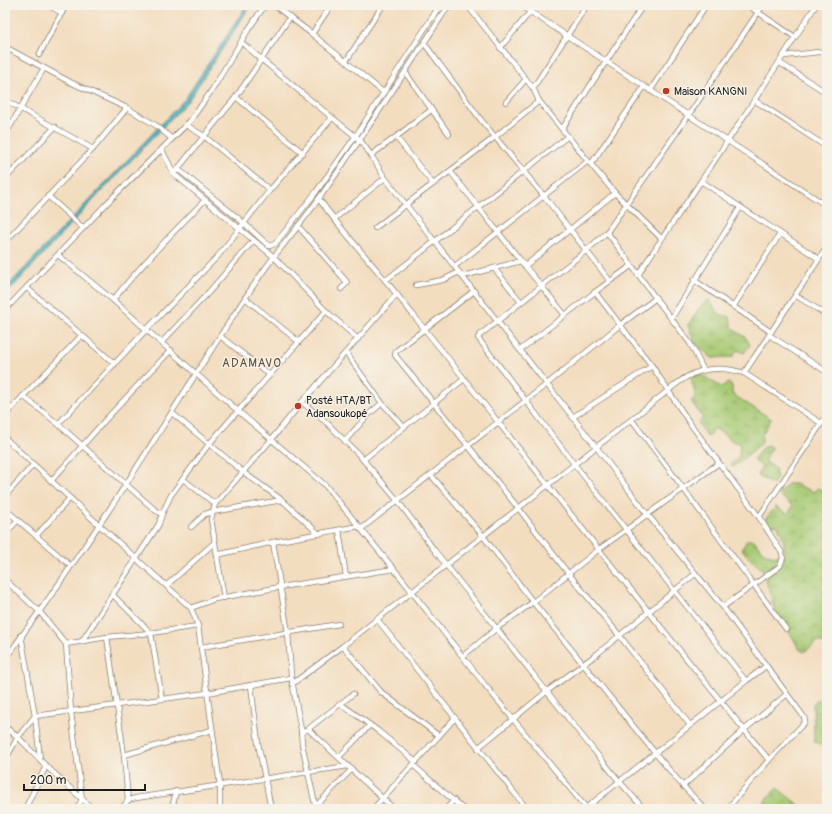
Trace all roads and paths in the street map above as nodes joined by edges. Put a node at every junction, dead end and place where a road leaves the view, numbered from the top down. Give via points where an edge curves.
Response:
1 (48, 5) edge
2 (66, 5) edge
3 (265, 5) edge
4 (274, 5) edge
5 (331, 5) edge
6 (383, 5) edge
7 (440, 5) edge
8 (449, 5) edge
9 (467, 5) edge
10 (520, 5) edge
11 (536, 5) edge
12 (587, 5) edge
13 (643, 5) edge
14 (706, 5) edge
15 (747, 5) edge
16 (763, 5) edge
17 (816, 5) edge
18 (530, 12) junction
19 (758, 12) junction
20 (62, 13) junction
21 (290, 17) junction
22 (312, 34) junction
23 (566, 36) junction
24 (795, 37) junction
25 (242, 43) junction
26 (424, 43) junction
27 (5, 47) edge
28 (500, 48) junction
29 (827, 51) edge
30 (38, 55) dead end
31 (784, 56) junction
32 (262, 59) junction
33 (346, 61) junction
34 (606, 62) junction
35 (780, 63) junction
36 (44, 68) junction
37 (405, 72) junction
38 (526, 79) junction
39 (644, 87) junction
40 (532, 88) junction
41 (650, 91) junction
42 (383, 92) junction
43 (827, 93) edge
44 (236, 97) junction
45 (5, 100) edge
46 (754, 100) junction
47 (539, 101) junction
48 (506, 102) dead end
49 (20, 108) junction
50 (127, 108) junction
51 (431, 110) junction
52 (688, 116) junction
53 (332, 118) junction
54 (186, 125) junction
55 (55, 127) junction
56 (562, 129) junction
57 (449, 134) dead end
58 (5, 135) edge
59 (204, 136) junction
60 (568, 136) junction
61 (396, 137) junction
62 (495, 137) junction
63 (172, 139) junction
64 (357, 139) junction
65 (727, 141) junction
66 (827, 147) edge
67 (93, 149) junction
68 (162, 150) junction
69 (303, 152) junction
70 (371, 155) junction
71 (589, 163) junction
72 (178, 169) junction
73 (450, 171) junction
74 (524, 171) junction
75 (174, 174) junction
76 (385, 178) junction
77 (5, 179) edge
78 (701, 181) junction
79 (433, 184) junction
80 (270, 190) junction
81 (615, 193) junction
82 (48, 196) junction
83 (544, 196) junction
84 (319, 199) junction
85 (205, 200) junction
86 (406, 204) junction
87 (628, 205) junction
88 (827, 206) edge
89 (478, 207) junction
90 (740, 208) junction
91 (334, 220) junction
92 (244, 223) junction
93 (298, 226) junction
94 (83, 228) junction
95 (374, 228) dead end
96 (570, 228) junction
97 (239, 229) junction
98 (607, 232) junction
99 (499, 233) junction
100 (780, 234) junction
101 (661, 238) junction
102 (253, 241) junction
103 (435, 241) junction
104 (5, 242) edge
105 (827, 246) edge
106 (586, 250) junction
107 (58, 255) junction
108 (274, 257) junction
109 (819, 259) junction
110 (521, 261) junction
111 (455, 266) junction
112 (525, 266) junction
113 (631, 266) junction
114 (494, 268) junction
115 (459, 272) junction
116 (462, 276) junction
117 (638, 276) junction
118 (386, 280) junction
119 (610, 280) junction
120 (694, 280) junction
121 (416, 285) dead end
122 (542, 286) junction
123 (27, 288) junction
124 (341, 289) dead end
125 (474, 291) junction
126 (595, 292) junction
127 (396, 294) junction
128 (795, 295) junction
129 (245, 298) junction
130 (656, 298) junction
131 (113, 300) junction
132 (521, 302) junction
133 (733, 307) junction
134 (5, 310) edge
135 (326, 311) junction
136 (565, 315) junction
137 (827, 315) edge
138 (671, 319) junction
139 (497, 321) junction
140 (620, 325) junction
141 (424, 328) junction
142 (147, 329) junction
143 (770, 333) junction
144 (81, 336) junction
145 (220, 336) junction
146 (358, 339) junction
147 (162, 342) junction
148 (299, 342) junction
149 (171, 350) junction
150 (520, 350) junction
151 (346, 353) junction
152 (114, 364) junction
153 (652, 366) junction
154 (703, 369) junction
155 (827, 372) edge
156 (196, 373) junction
157 (744, 374) junction
158 (270, 375) junction
159 (464, 379) junction
160 (547, 384) junction
161 (669, 391) junction
162 (23, 396) junction
163 (526, 400) junction
164 (302, 402) junction
165 (434, 402) junction
166 (382, 403) junction
167 (238, 411) junction
168 (172, 413) junction
169 (5, 415) edge
170 (827, 415) edge
171 (573, 417) junction
172 (632, 420) junction
173 (498, 423) junction
174 (821, 423) junction
175 (58, 424) junction
176 (404, 427) junction
177 (5, 438) edge
178 (271, 440) junction
179 (346, 441) junction
180 (209, 444) junction
181 (82, 446) junction
182 (468, 446) junction
183 (597, 448) junction
184 (363, 460) junction
185 (719, 463) junction
186 (33, 465) junction
187 (575, 465) junction
188 (243, 472) junction
189 (431, 475) junction
190 (183, 479) junction
191 (51, 480) junction
192 (127, 484) junction
193 (549, 485) junction
194 (683, 488) junction
195 (5, 496) edge
196 (70, 498) junction
197 (282, 500) junction
198 (398, 501) junction
199 (216, 504) junction
200 (5, 509) edge
201 (519, 509) junction
202 (212, 512) junction
203 (162, 514) junction
204 (647, 514) junction
205 (759, 517) junction
206 (18, 520) junction
207 (98, 525) junction
208 (191, 526) dead end
209 (360, 528) junction
210 (626, 529) junction
211 (339, 530) junction
212 (5, 534) edge
213 (319, 534) junction
214 (36, 536) junction
215 (484, 536) junction
216 (215, 542) junction
217 (273, 542) junction
218 (598, 550) junction
219 (217, 555) junction
220 (137, 559) junction
221 (447, 565) junction
222 (71, 566) junction
223 (394, 569) junction
224 (568, 573) junction
225 (696, 574) junction
226 (346, 577) junction
227 (5, 580) edge
228 (754, 585) junction
229 (167, 586) junction
230 (280, 587) junction
231 (674, 590) junction
232 (412, 593) junction
233 (112, 594) junction
234 (224, 598) junction
235 (533, 602) junction
236 (723, 607) junction
237 (191, 608) junction
238 (39, 611) junction
239 (649, 611) junction
240 (378, 620) junction
241 (339, 624) dead end
242 (198, 626) junction
243 (497, 628) junction
244 (786, 629) dead end
245 (288, 632) junction
246 (151, 633) junction
247 (21, 635) junction
248 (619, 635) junction
249 (107, 637) junction
250 (82, 640) junction
251 (66, 644) junction
252 (343, 646) junction
253 (201, 647) junction
254 (463, 656) junction
255 (5, 660) edge
256 (583, 664) junction
257 (766, 666) junction
258 (291, 678) junction
259 (746, 681) junction
260 (292, 684) junction
261 (251, 685) junction
262 (547, 692) junction
263 (207, 693) junction
264 (353, 694) dead end
265 (786, 694) junction
266 (162, 699) junction
267 (721, 701) junction
268 (341, 704) junction
269 (116, 706) junction
270 (72, 712) junction
271 (35, 716) junction
272 (455, 718) junction
273 (514, 719) junction
274 (370, 725) junction
275 (690, 725) junction
276 (5, 726) edge
277 (308, 729) junction
278 (212, 730) junction
279 (744, 730) junction
280 (301, 733) junction
281 (439, 736) junction
282 (18, 737) junction
283 (478, 748) junction
284 (655, 753) junction
285 (124, 755) junction
286 (339, 757) junction
287 (40, 758) junction
288 (5, 760) edge
289 (769, 760) junction
290 (414, 763) junction
291 (46, 766) junction
292 (350, 768) junction
293 (308, 772) junction
294 (265, 778) junction
295 (619, 781) junction
296 (220, 785) junction
297 (683, 786) junction
298 (176, 791) junction
299 (383, 798) junction
300 (82, 799) junction
301 (128, 800) junction
302 (454, 800) junction
303 (316, 808) edge
304 (586, 808) edge
305 (26, 809) edge
306 (77, 809) edge
307 (93, 809) edge
308 (122, 809) edge
309 (172, 809) edge
310 (220, 809) edge
311 (271, 809) edge
312 (373, 809) edge
313 (394, 809) edge
314 (446, 809) edge
315 (463, 809) edge
316 (527, 809) edge
317 (644, 809) edge
318 (705, 809) edge
319 (727, 809) edge

1 - 20 street
2 - 20 street
3 - 25 street
4 - 21 street
5 - 22 street
6 - 33 street
7 - 42 street
8 - 26 street
9 - 28 street
10 - 18 street
11 - 18 street
12 - 23 street
13 - 34 street
14 - 41 street
15 - 19 street
16 - 19 street
17 - 24 street
18 - 23 street
18 - 28 street
19 - 24 street
19 - 52 street
20 - 30 street
21 - 22 street
21 - 32 street
22 - 33 street
23 - 34 street
23 - 40 street
24 - 31 street
25 - 32 street
25 - 54 street via 198,111
26 - 37 street
26 - 62 street
27 - 36 street
28 - 38 street
29 - 31 street
31 - 35 street
32 - 44 street
32 - 53 street
33 - 42 street
34 - 39 street
34 - 56 street
35 - 43 street
35 - 46 street
36 - 49 street
36 - 50 street
37 - 51 street
37 - 64 street
38 - 40 street
38 - 48 street
39 - 41 street
39 - 71 street
40 - 47 street
41 - 52 street
42 - 64 street
44 - 59 street
44 - 69 street
45 - 49 street
46 - 65 street
46 - 66 street
47 - 56 street
47 - 62 street
49 - 55 street
49 - 58 street
50 - 63 street via 157,126
50 - 67 street
51 - 57 street
51 - 61 street
52 - 65 street
52 - 87 street
53 - 64 street
53 - 69 street
54 - 59 street
54 - 63 street
55 - 67 street
55 - 77 street
56 - 60 street
59 - 72 street
59 - 80 street
60 - 71 street
60 - 74 street
61 - 70 street
61 - 79 street
62 - 73 street
62 - 74 street
63 - 68 street
64 - 70 street
64 - 84 street
64 - 92 street via 275,244 269,246
65 - 78 street
65 - 88 street
67 - 82 street
68 - 75 street
68 - 94 street
69 - 80 street
70 - 76 street
71 - 81 street
71 - 83 street
72 - 75 street
72 - 92 street
73 - 79 street
73 - 89 street
74 - 83 street
74 - 89 street
75 - 85 street
76 - 86 street
76 - 91 street
78 - 90 street
78 - 101 street
79 - 86 street
80 - 92 street
81 - 87 street
81 - 96 street
82 - 94 street
82 - 104 street
83 - 96 street
83 - 99 street
84 - 91 street
84 - 93 street
85 - 97 street
85 - 131 street via 150,256
86 - 95 street
86 - 103 street
87 - 98 street
87 - 101 street
89 - 99 street
89 - 103 street
90 - 100 street
90 - 120 street
91 - 118 street
92 - 97 street
93 - 108 street
93 - 124 street via 346,281
94 - 107 street
96 - 106 street
96 - 112 street
97 - 102 street
97 - 142 street via 218,256
98 - 106 street
98 - 113 street
99 - 110 street
99 - 111 street
100 - 109 street
100 - 133 street
101 - 117 street
102 - 108 street
102 - 147 street
103 - 111 street
103 - 118 street
105 - 109 street
106 - 119 street
106 - 122 street
107 - 123 street
107 - 131 street
108 - 129 street
108 - 135 street
109 - 128 street
110 - 112 street
110 - 114 street
111 - 115 street
112 - 122 street
113 - 117 street
113 - 119 street
114 - 116 street
114 - 132 street
115 - 116 street
115 - 121 street via 440,281
116 - 125 street
117 - 130 street
118 - 127 street
119 - 126 street
120 - 133 street
120 - 138 street
122 - 132 street
122 - 136 street
123 - 134 street
123 - 144 street
125 - 139 street
125 - 141 street
126 - 136 street
126 - 140 street
127 - 141 street
127 - 146 street
128 - 137 street
128 - 143 street
129 - 145 street
129 - 148 street
130 - 138 street
130 - 140 street
131 - 142 street
132 - 139 street
133 - 143 street
135 - 146 street
135 - 148 street
136 - 150 street
138 - 154 street via 690,343
139 - 150 street
139 - 163 street via 478,338
140 - 153 street
140 - 160 street
141 - 159 street
141 - 165 street via 395,354
142 - 147 street
142 - 152 street
143 - 155 street
143 - 157 street
144 - 152 street
144 - 162 street
145 - 156 street
145 - 158 street
146 - 151 street
147 - 149 street
148 - 158 street
149 - 156 street
149 - 181 street
150 - 160 street
151 - 164 street
151 - 166 street
152 - 175 street
153 - 161 street
153 - 171 street
154 - 157 street via 728,370
154 - 161 street via 688,376
156 - 167 street
156 - 168 street
157 - 174 street
158 - 167 street
159 - 165 street
159 - 173 street
160 - 163 street
160 - 171 street
161 - 172 street
161 - 185 street
162 - 169 street
162 - 175 street
163 - 173 street
163 - 187 street
164 - 178 street
164 - 179 street
165 - 176 street
165 - 182 street
166 - 176 street
166 - 179 street
167 - 178 street
167 - 180 street
168 - 180 street
168 - 192 street
170 - 174 street
171 - 183 street
172 - 183 street
172 - 194 street
173 - 182 street
173 - 193 street
174 - 205 street
175 - 181 street
176 - 184 street
177 - 186 street
178 - 188 street
178 - 209 street via 325,485
179 - 184 street
180 - 188 street
180 - 190 street
181 - 191 street
181 - 192 street
182 - 189 street
182 - 201 street
183 - 187 street
183 - 204 street
184 - 198 street
185 - 194 street
185 - 205 street
186 - 191 street
186 - 195 street
187 - 193 street
187 - 210 street
188 - 197 street
188 - 199 street
189 - 198 street
189 - 215 street
190 - 199 street
190 - 203 street via 166,503
191 - 196 street
192 - 203 street
192 - 207 street
193 - 201 street
193 - 218 street
194 - 204 street
194 - 228 street
196 - 207 street
196 - 214 street
197 - 202 street
197 - 213 street
198 - 209 street
198 - 221 street
199 - 202 street
200 - 206 street
201 - 215 street
201 - 224 street
202 - 208 street via 205,514
202 - 216 street
203 - 220 street via 159,524
204 - 210 street
204 - 225 street
205 - 228 street via 783,558 780,566
206 - 212 street
206 - 214 street
207 - 220 street
207 - 222 street
209 - 211 street
209 - 223 street
210 - 218 street
210 - 231 street
211 - 213 street
211 - 226 street
213 - 217 street
214 - 222 street
215 - 221 street
215 - 235 street
216 - 219 street
216 - 229 street
217 - 219 street
217 - 230 street
218 - 224 street
218 - 239 street
219 - 234 street
220 - 229 street
220 - 233 street
221 - 232 street
221 - 243 street
222 - 238 street
223 - 226 street
223 - 232 street
224 - 235 street
224 - 248 street
225 - 231 street
225 - 236 street
226 - 230 street
227 - 238 street
228 - 236 street
228 - 244 street
229 - 237 street
230 - 234 street
230 - 245 street
231 - 239 street
231 - 259 street
232 - 240 street
232 - 254 street
233 - 246 street
233 - 250 street
234 - 237 street
235 - 243 street
235 - 256 street
236 - 257 street
237 - 242 street
238 - 247 street
238 - 251 street
239 - 248 street
239 - 267 street
240 - 252 street
240 - 272 street
241 - 245 street
242 - 246 street
242 - 253 street
243 - 254 street
243 - 262 street
245 - 253 street
245 - 258 street
246 - 249 street
246 - 266 street
247 - 255 street
247 - 271 street
248 - 256 street
248 - 275 street
249 - 250 street
249 - 269 street
250 - 251 street
251 - 270 street
252 - 260 street
252 - 281 street via 381,692
253 - 263 street
254 - 273 street
256 - 262 street
256 - 284 street
257 - 259 street
257 - 265 street
258 - 260 street
258 - 261 street
259 - 267 street
260 - 280 street
261 - 263 street
261 - 294 street
262 - 273 street
262 - 295 street
263 - 266 street
263 - 278 street
264 - 268 street
265 - 279 street
265 - 289 street via 805,721
266 - 269 street
267 - 275 street
267 - 279 street
268 - 274 street
268 - 277 street
269 - 270 street
269 - 285 street
270 - 271 street
270 - 300 street
271 - 282 street
271 - 287 street
272 - 281 street
272 - 283 street
273 - 283 street
273 - 304 street
274 - 286 street
274 - 290 street
275 - 284 street
276 - 282 street
277 - 280 street
277 - 286 street
278 - 285 street
278 - 296 street
279 - 289 street
279 - 297 street
280 - 293 street
281 - 290 street
282 - 287 street
282 - 288 street
283 - 316 street
284 - 295 street
284 - 297 street
285 - 301 street
286 - 292 street
287 - 291 street
289 - 319 street
290 - 299 street
290 - 302 street
291 - 300 street
291 - 305 street
292 - 293 street
292 - 299 street
292 - 303 street
293 - 294 street
293 - 303 street
294 - 296 street
294 - 311 street
295 - 304 street
295 - 317 street
296 - 298 street
296 - 310 street
297 - 318 street
298 - 301 street
298 - 309 street
299 - 312 street
299 - 313 street
300 - 306 street
300 - 307 street
301 - 308 street
302 - 314 street
302 - 315 street

